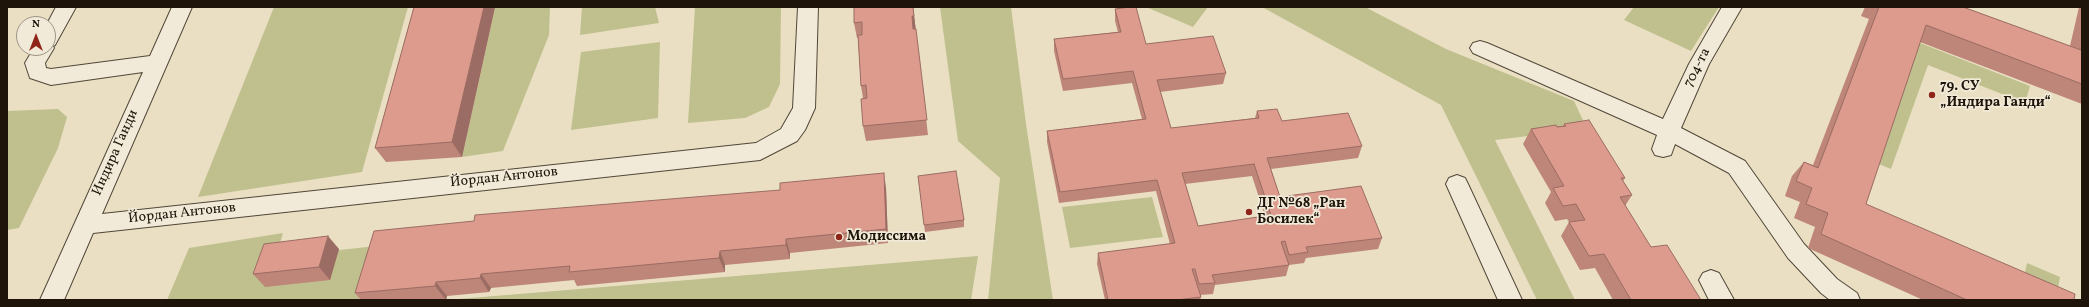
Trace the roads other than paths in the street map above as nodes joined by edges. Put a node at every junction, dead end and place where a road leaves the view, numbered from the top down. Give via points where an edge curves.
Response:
1 (66, 7) edge
2 (182, 7) edge
3 (808, 7) edge
4 (1732, 7) edge
5 (56, 25) edge
6 (1480, 48) dead end
7 (39, 56) edge
8 (156, 63) junction
9 (1666, 140) junction
10 (1457, 184) dead end
11 (84, 225) junction
12 (52, 300) edge
13 (1510, 300) edge
14 (1848, 300) edge

1 - 5 street
2 - 8 street, Индира Ганди
3 - 11 street, Йордан Антонов via 804,108 789,135 760,151
4 - 9 street, 704-та via 1699,64
6 - 9 street
7 - 8 street via 35,63 37,73 51,77
8 - 11 street, Индира Ганди
9 - 14 street via 1737,167 1796,251 1830,286
10 - 13 street
11 - 12 street, Индира Ганди

